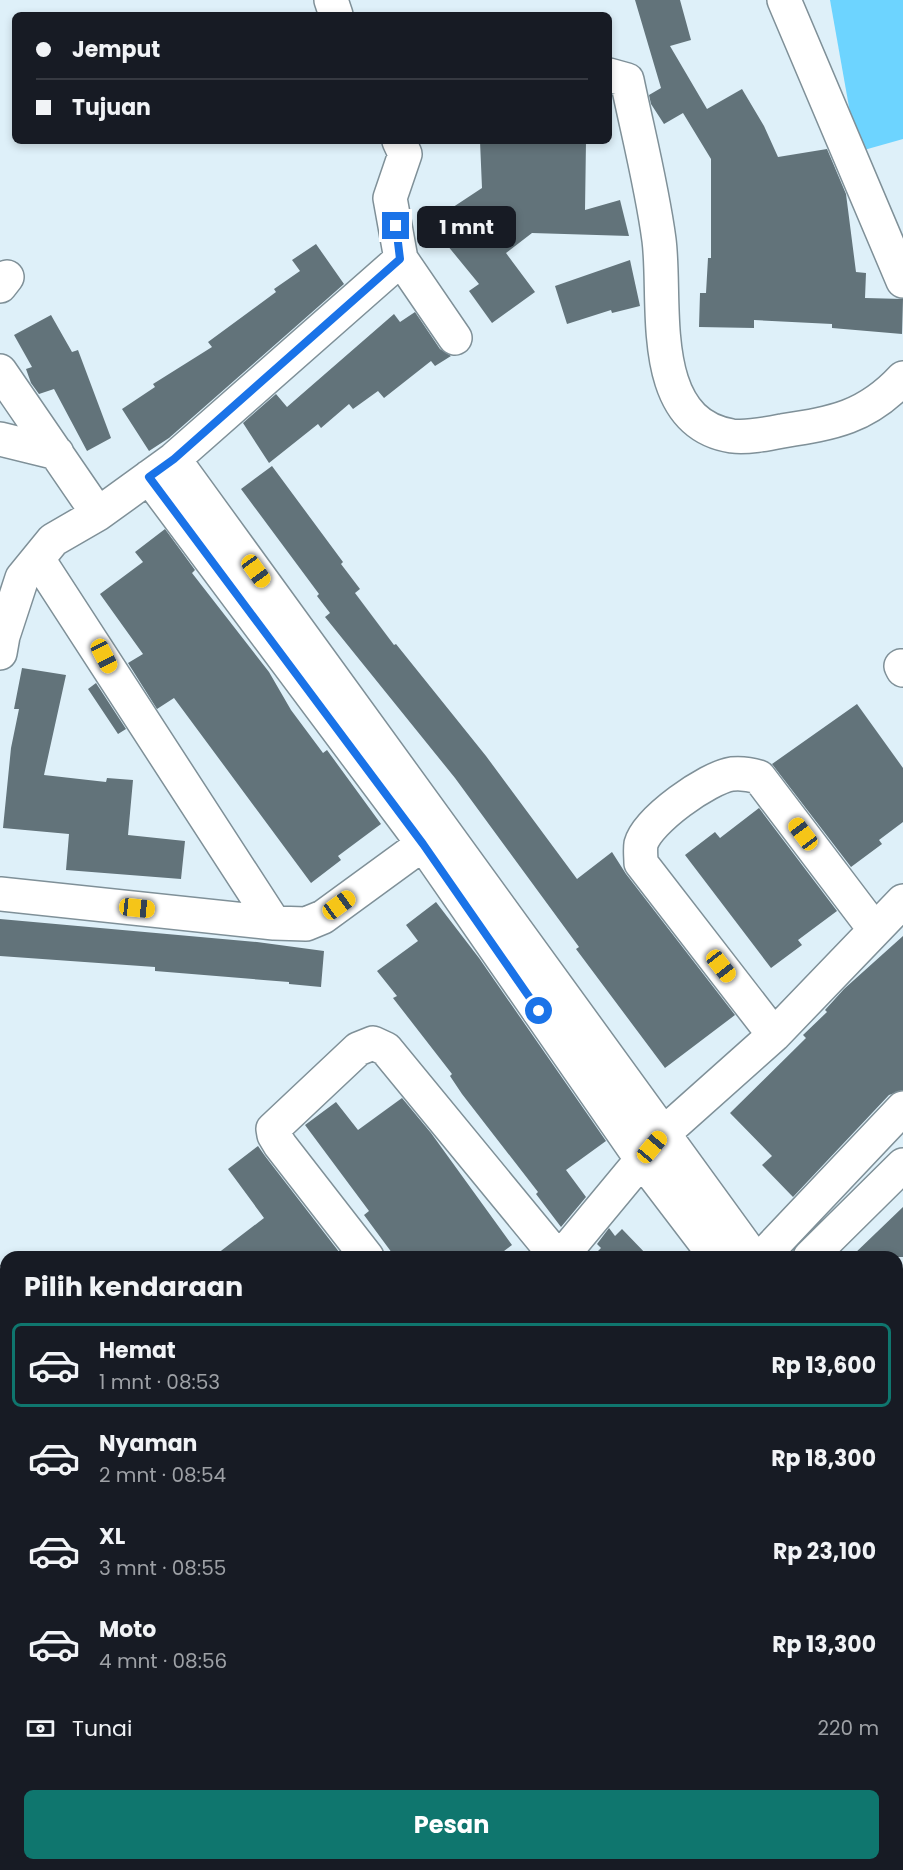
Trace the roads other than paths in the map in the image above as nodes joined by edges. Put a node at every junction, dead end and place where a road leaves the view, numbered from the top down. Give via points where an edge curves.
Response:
1 (784, 0) edge
2 (612, 76) edge
3 (400, 144) edge
4 (400, 259) junction
5 (903, 281) edge
6 (455, 338) dead end
7 (0, 371) edge
8 (903, 378) edge
9 (0, 439) edge
10 (57, 453) junction
11 (161, 468) junction
12 (98, 514) junction
13 (38, 559) junction
14 (0, 652) edge
15 (423, 844) junction
16 (0, 894) edge
17 (903, 901) edge
18 (274, 923) junction
19 (875, 930) junction
20 (774, 1035) junction
21 (903, 1108) edge
22 (663, 1134) junction
23 (642, 1160) junction
24 (903, 1165) edge
25 (362, 1251) edge
26 (554, 1251) edge
27 (564, 1251) edge
28 (711, 1251) edge
29 (749, 1251) edge
30 (768, 1251) edge
31 (816, 1251) edge

1 - 5 street
2 - 8 street via 627,80 659,241 665,355 674,390 690,414 710,429 732,436 812,427 839,422 866,410
3 - 4 street via 405,154 390,198
4 - 6 street
4 - 11 street
7 - 10 street
9 - 10 street
10 - 12 street
11 - 12 street
11 - 15 street
11 - 22 street via 446,832
12 - 13 street via 53,540
13 - 14 street via 22,578
13 - 18 street
15 - 18 street via 323,917 306,924
15 - 23 street
16 - 18 street
17 - 19 street
19 - 20 street
19 - 20 street via 759,777 746,773 729,775 701,787 651,827 641,844 640,863
20 - 22 street
21 - 30 street
22 - 23 street
22 - 29 street
23 - 27 street
23 - 28 street
24 - 31 street
25 - 26 street via 280,1145 273,1129 358,1049 373,1043 386,1049

